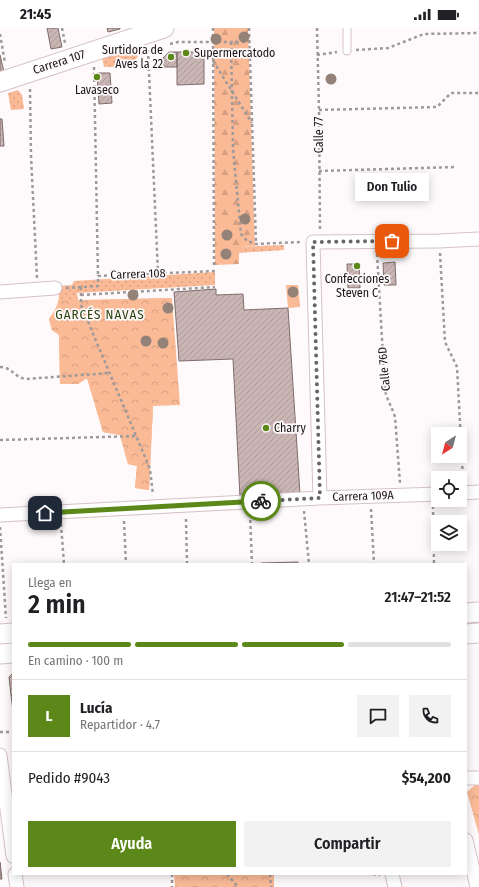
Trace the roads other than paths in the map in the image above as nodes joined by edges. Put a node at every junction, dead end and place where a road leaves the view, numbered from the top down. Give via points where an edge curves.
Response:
1 (347, 28) edge
2 (153, 40) edge
3 (347, 51) road end
4 (4, 80) edge
5 (479, 239) edge
6 (55, 288) road end
7 (0, 292) edge
8 (479, 492) edge
9 (467, 493) edge
10 (431, 494) edge
11 (320, 498) junction
12 (0, 515) edge
13 (479, 612) edge
14 (467, 613) edge
15 (479, 633) edge
16 (467, 634) edge
17 (12, 653) edge
18 (0, 654) edge
19 (0, 755) edge
20 (467, 778) edge
21 (479, 778) edge
22 (10, 809) edge
23 (12, 840) edge
24 (467, 844) edge
25 (15, 875) edge
26 (392, 875) edge
27 (17, 887) edge
28 (395, 887) edge
29 (477, 887) edge

1 - 3 lane
2 - 4 street, Carrera 107 via 94,51
5 - 11 street via 317,242
6 - 7 street
8 - 9 street
10 - 11 street, Carrera 109A
11 - 12 street, Carrera 109A
13 - 14 street
15 - 16 street
17 - 18 street
19 - 22 street
20 - 21 street
22 - 23 street
24 - 29 street
25 - 27 street
26 - 28 street

